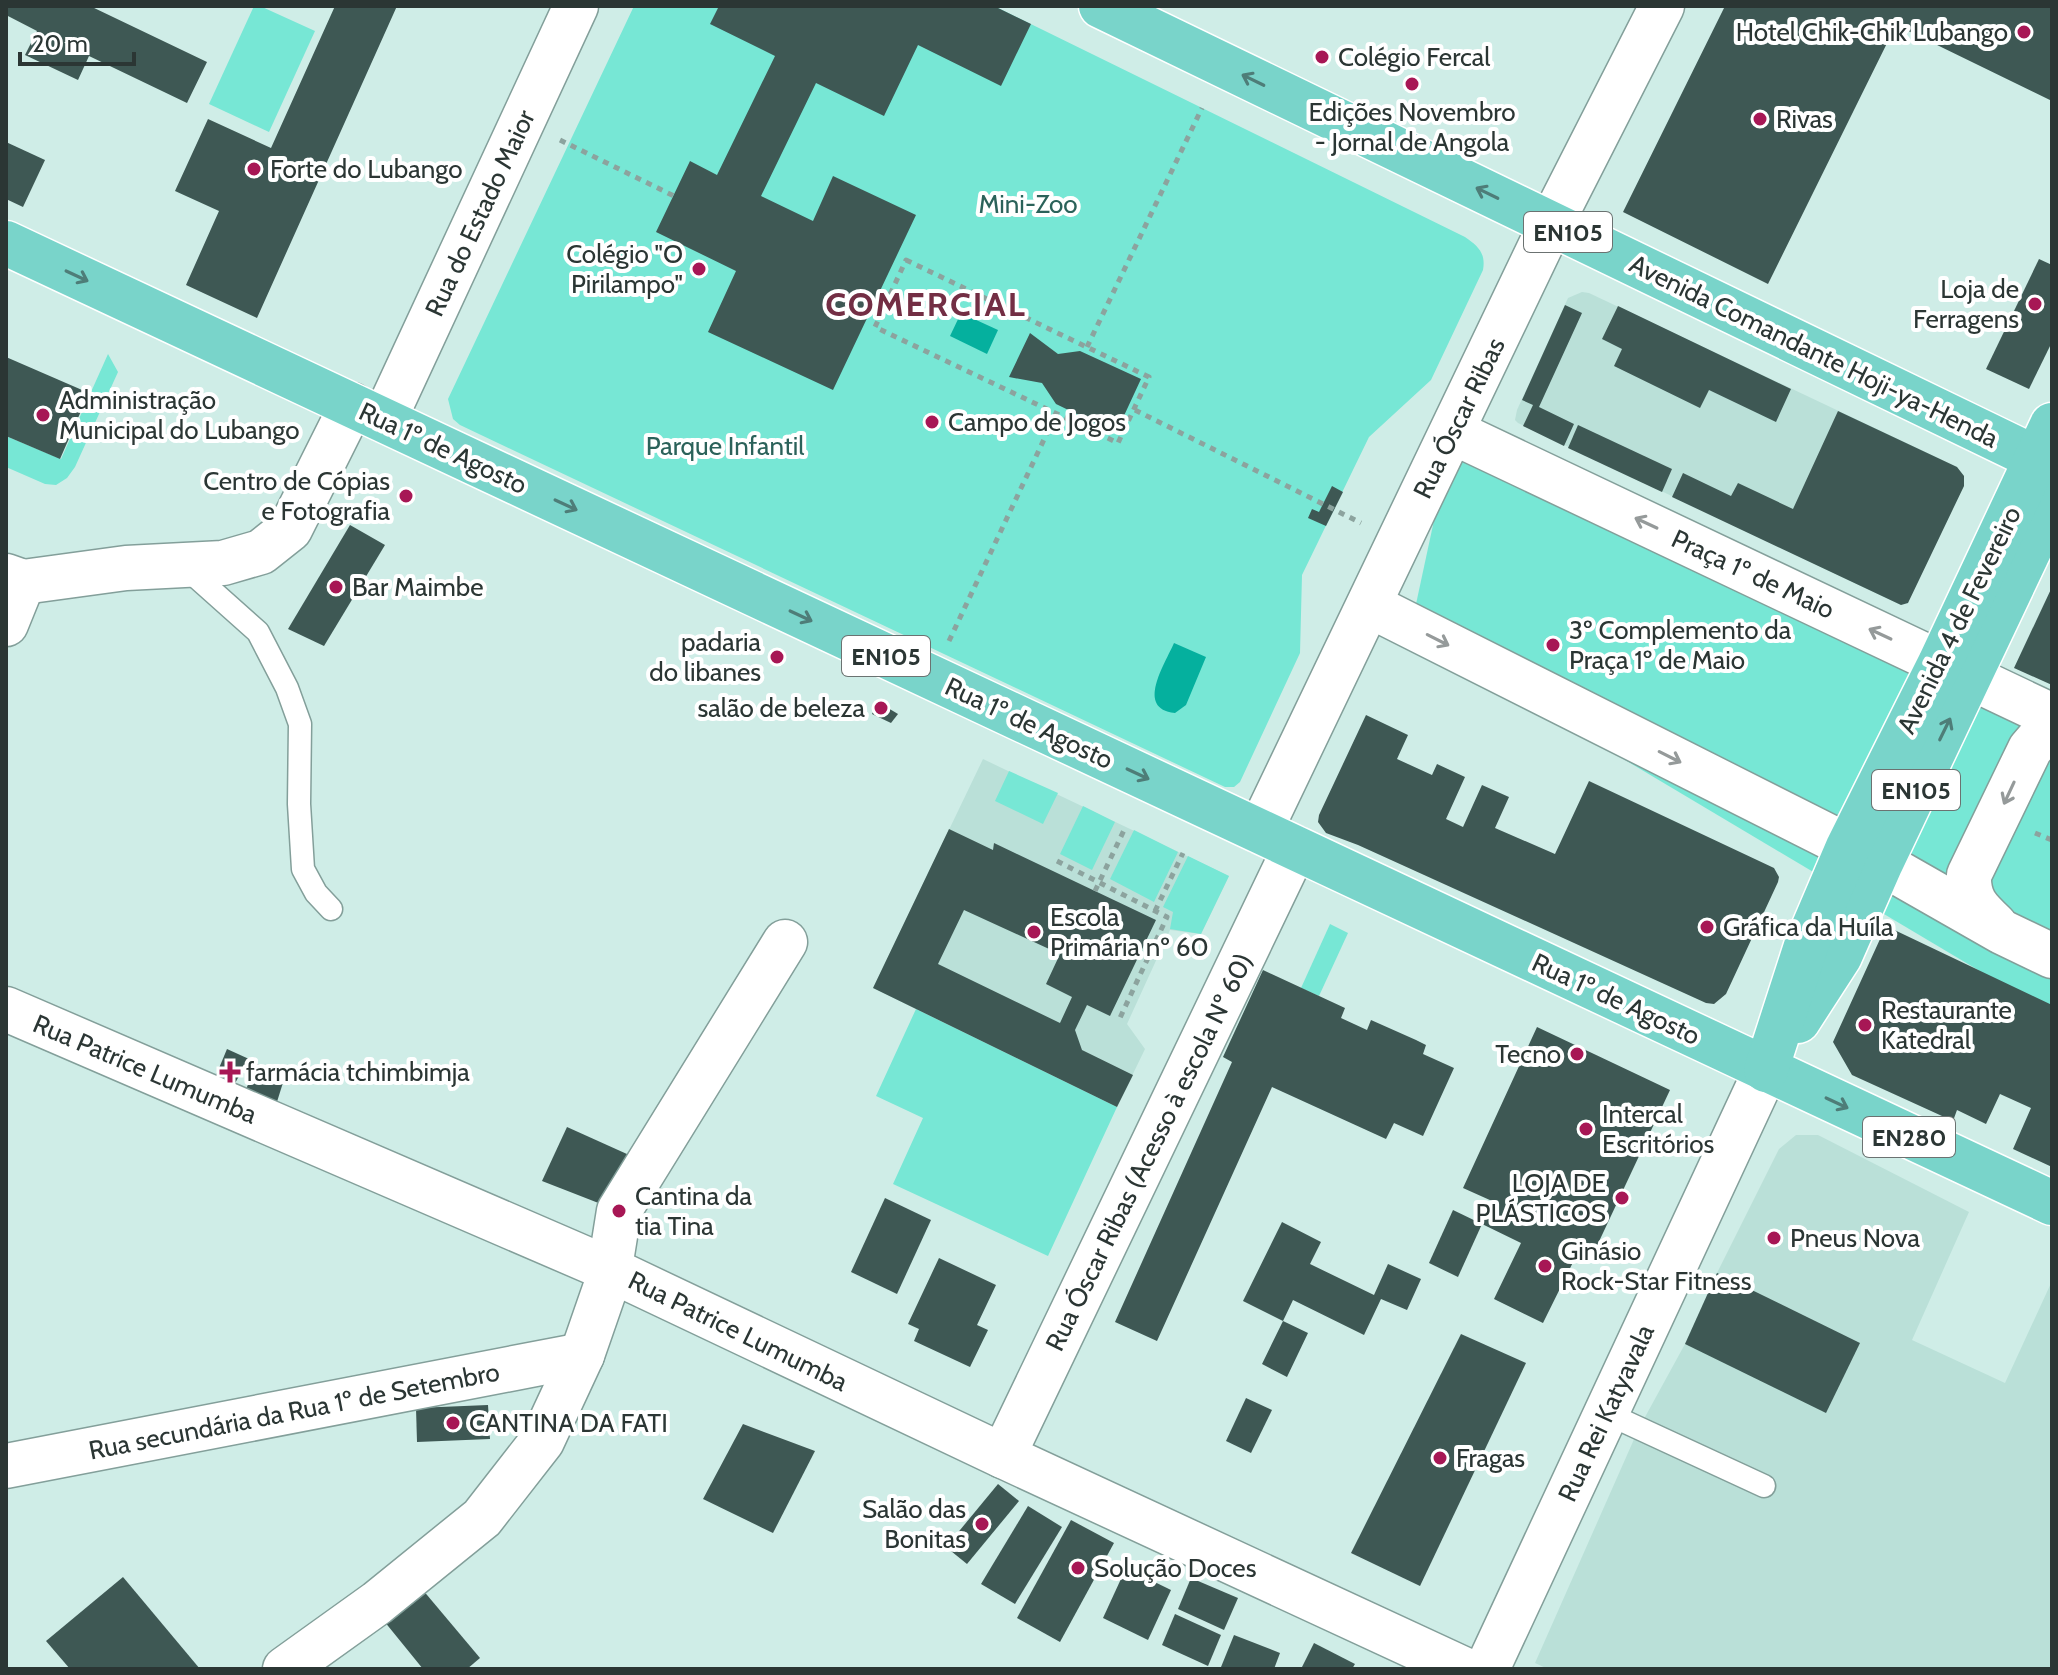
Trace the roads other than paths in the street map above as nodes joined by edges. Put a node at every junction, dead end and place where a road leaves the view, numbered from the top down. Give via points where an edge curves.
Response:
1 (576, 6) edge
2 (1101, 6) edge
3 (1662, 6) edge
4 (1551, 224) junction
5 (6, 243) edge
6 (368, 413) junction
7 (1453, 432) junction
8 (2047, 450) edge
9 (2052, 502) edge
10 (182, 565) junction
11 (15, 579) edge
12 (1369, 605) junction
13 (6, 624) edge
14 (1955, 670) junction
15 (2052, 716) edge
16 (2052, 731) edge
17 (1278, 840) junction
18 (1864, 855) junction
19 (331, 909) dead end
20 (2002, 932) junction
21 (785, 942) dead end
22 (2052, 956) edge
23 (6, 1009) edge
24 (1766, 1070) junction
25 (2052, 1203) edge
26 (611, 1270) junction
27 (582, 1355) junction
28 (1606, 1413) junction
29 (1003, 1456) junction
30 (6, 1466) edge
31 (1764, 1486) dead end
32 (285, 1669) edge
33 (1463, 1669) edge
34 (1487, 1669) edge

1 - 6 street, Rua do Estado Maior
4 -> 2 main road, Avenida Comandante Hoji-ya-Henda / EN105
3 - 4 street, Rua Óscar Ribas
4 - 7 street, Rua Óscar Ribas
4 - 8 main road, Avenida Comandante Hoji-ya-Henda / EN105
5 -> 6 main road, Rua 1º de Agosto / EN105
6 - 10 street, Rua do Estado Maior via 290,529 261,552 223,563
6 -> 17 main road, Rua 1º de Agosto / EN105
7 - 12 street, Rua Óscar Ribas
14 -> 7 street, Praça 1º de Maio
8 - 14 main road, Avenida 4 de Fevereiro / EN105
9 - 14 main road, Avenida 4 de Fevereiro / EN105
10 - 11 street, Rua do Estado Maior
10 - 19 lane via 258,632 287,688 300,724 303,869
11 - 13 street
12 - 17 street, Rua Óscar Ribas
12 -> 18 street
14 - 15 street, Praça 1º de Maio
14 - 18 main road, Avenida 4 de Fevereiro / EN105
16 -> 20 street via 2030,749 1969,875 1968,892 1975,907
17 - 24 main road, Rua 1º de Agosto / EN105
17 - 29 street, Rua Óscar Ribas (Acesso à escola Nº 60)
18 - 20 street
18 - 24 main road, Avenida 4 de Fevereiro / EN105 via 1807,943
20 - 22 street
21 - 26 street via 619,1211
23 - 26 street, Rua Patrice Lumumba
24 -> 25 main road, Rua 1º de Agosto / EN280
24 - 28 street, Rua Rei Katyavala
26 - 27 street
26 - 29 street, Rua Patrice Lumumba
27 - 30 street, Rua secundária da Rua 1º de Setembro
27 - 32 street via 542,1441 482,1518
28 - 31 lane
28 - 34 street, Rua Rei Katyavala
29 - 33 street, Rua Patrice Lumumba

